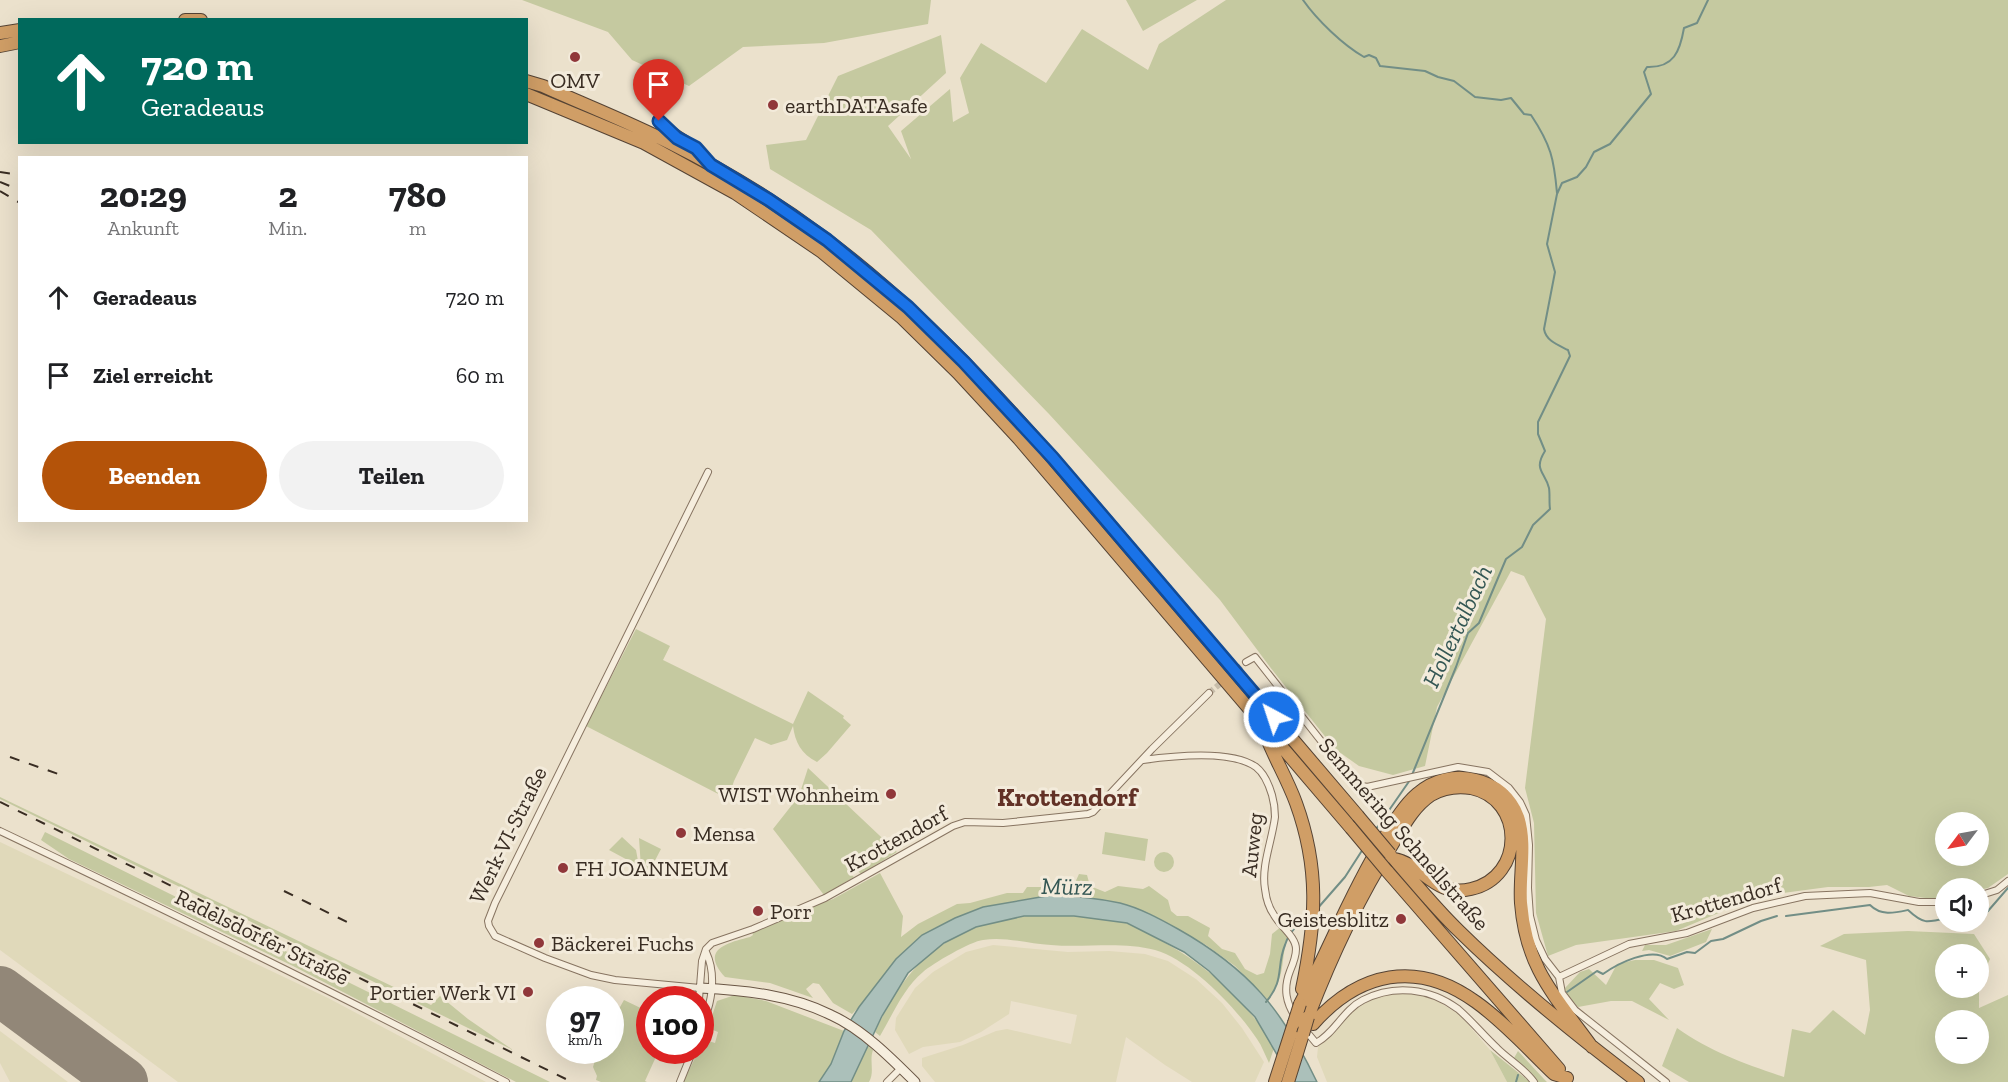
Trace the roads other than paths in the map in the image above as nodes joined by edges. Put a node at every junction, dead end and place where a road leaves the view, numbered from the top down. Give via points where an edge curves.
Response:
1 (18, 30) edge
2 (0, 33) edge
3 (18, 42) edge
4 (0, 46) edge
5 (528, 82) edge
6 (528, 95) edge
7 (659, 121) dead end
8 (711, 165) junction
9 (708, 472) dead end
10 (1246, 662) dead end
11 (1209, 693) tunnel mouth
12 (1261, 722) junction
13 (1143, 760) junction
14 (0, 831) edge
15 (1385, 855) junction
16 (2008, 881) edge
17 (1989, 893) edge
18 (1935, 902) edge
19 (706, 951) junction
20 (1559, 977) junction
21 (675, 986) edge
22 (700, 986) edge
23 (712, 986) edge
24 (714, 988) edge
25 (1300, 1004) junction
26 (1310, 1020) junction
27 (1592, 1047) junction
28 (687, 1064) edge
29 (901, 1068) junction
30 (1569, 1080) edge
31 (506, 1082) edge
32 (680, 1082) edge
33 (887, 1082) edge
34 (915, 1082) edge
35 (1275, 1082) edge
36 (1288, 1082) edge
37 (1534, 1082) edge
38 (1638, 1082) edge
39 (1666, 1082) edge

1 - 2 highway
3 - 4 highway
5 - 8 highway, Semmering Schnellstraße via 669,142
6 - 12 highway, Semmering Schnellstraße via 644,143 735,193 822,252 901,317 1019,439
7 - 8 highway via 677,138 696,148
8 - 15 highway, Semmering Schnellstraße, bridge via 827,240 908,307 964,362 1053,458 1358,816
9 - 21 street, Werk-VI-Straße via 489,921 495,936 591,975
10 - 20 street via 1255,657 1358,785 1367,787 1458,767 1488,772 1509,788 1526,815 1530,916 1536,940
11 - 13 street, Krottendorf
12 - 25 highway via 1288,782 1310,857 1313,924
12 - 30 highway, Semmering Schnellstraße, bridge
13 - 19 street, Krottendorf via 1088,814 952,826 825,898 716,941
13 - 37 street, Auweg via 1212,756 1246,763 1264,776 1275,813 1263,874 1265,891 1273,914 1295,942 1295,958 1285,993 1288,1006 1312,1041 1322,1040 1361,1001 1377,994 1414,990 1435,995 1458,1010
14 - 31 street, Radelsdorfer Straße via 241,946
15 - 15 highway via 1416,809 1447,788 1465,787 1488,795 1505,812 1511,827 1506,864 1495,877 1472,889 1438,886 1405,861
15 - 25 highway via 1337,925
15 - 26 highway via 1337,947
15 - 27 highway, Semmering Schnellstraße via 1459,932
15 - 27 highway via 1402,811 1431,784 1449,778 1468,778 1486,783 1502,794 1520,824 1521,902 1530,947 1547,987
16 - 17 street
18 - 20 street, Krottendorf via 1870,893 1805,896 1753,908 1686,933 1629,944
19 - 22 street
19 - 23 street
20 - 39 street via 1562,993 1575,1010
24 - 29 main road, Werk-VI-Straße via 771,996 832,1015
25 - 35 highway, bridge
26 - 30 highway via 1364,984 1398,975 1423,977 1477,1002 1554,1074
26 - 36 highway, bridge
27 - 38 highway, Semmering Schnellstraße
28 - 32 street
29 - 33 street
29 - 34 main road, Werk-VI-Straße

